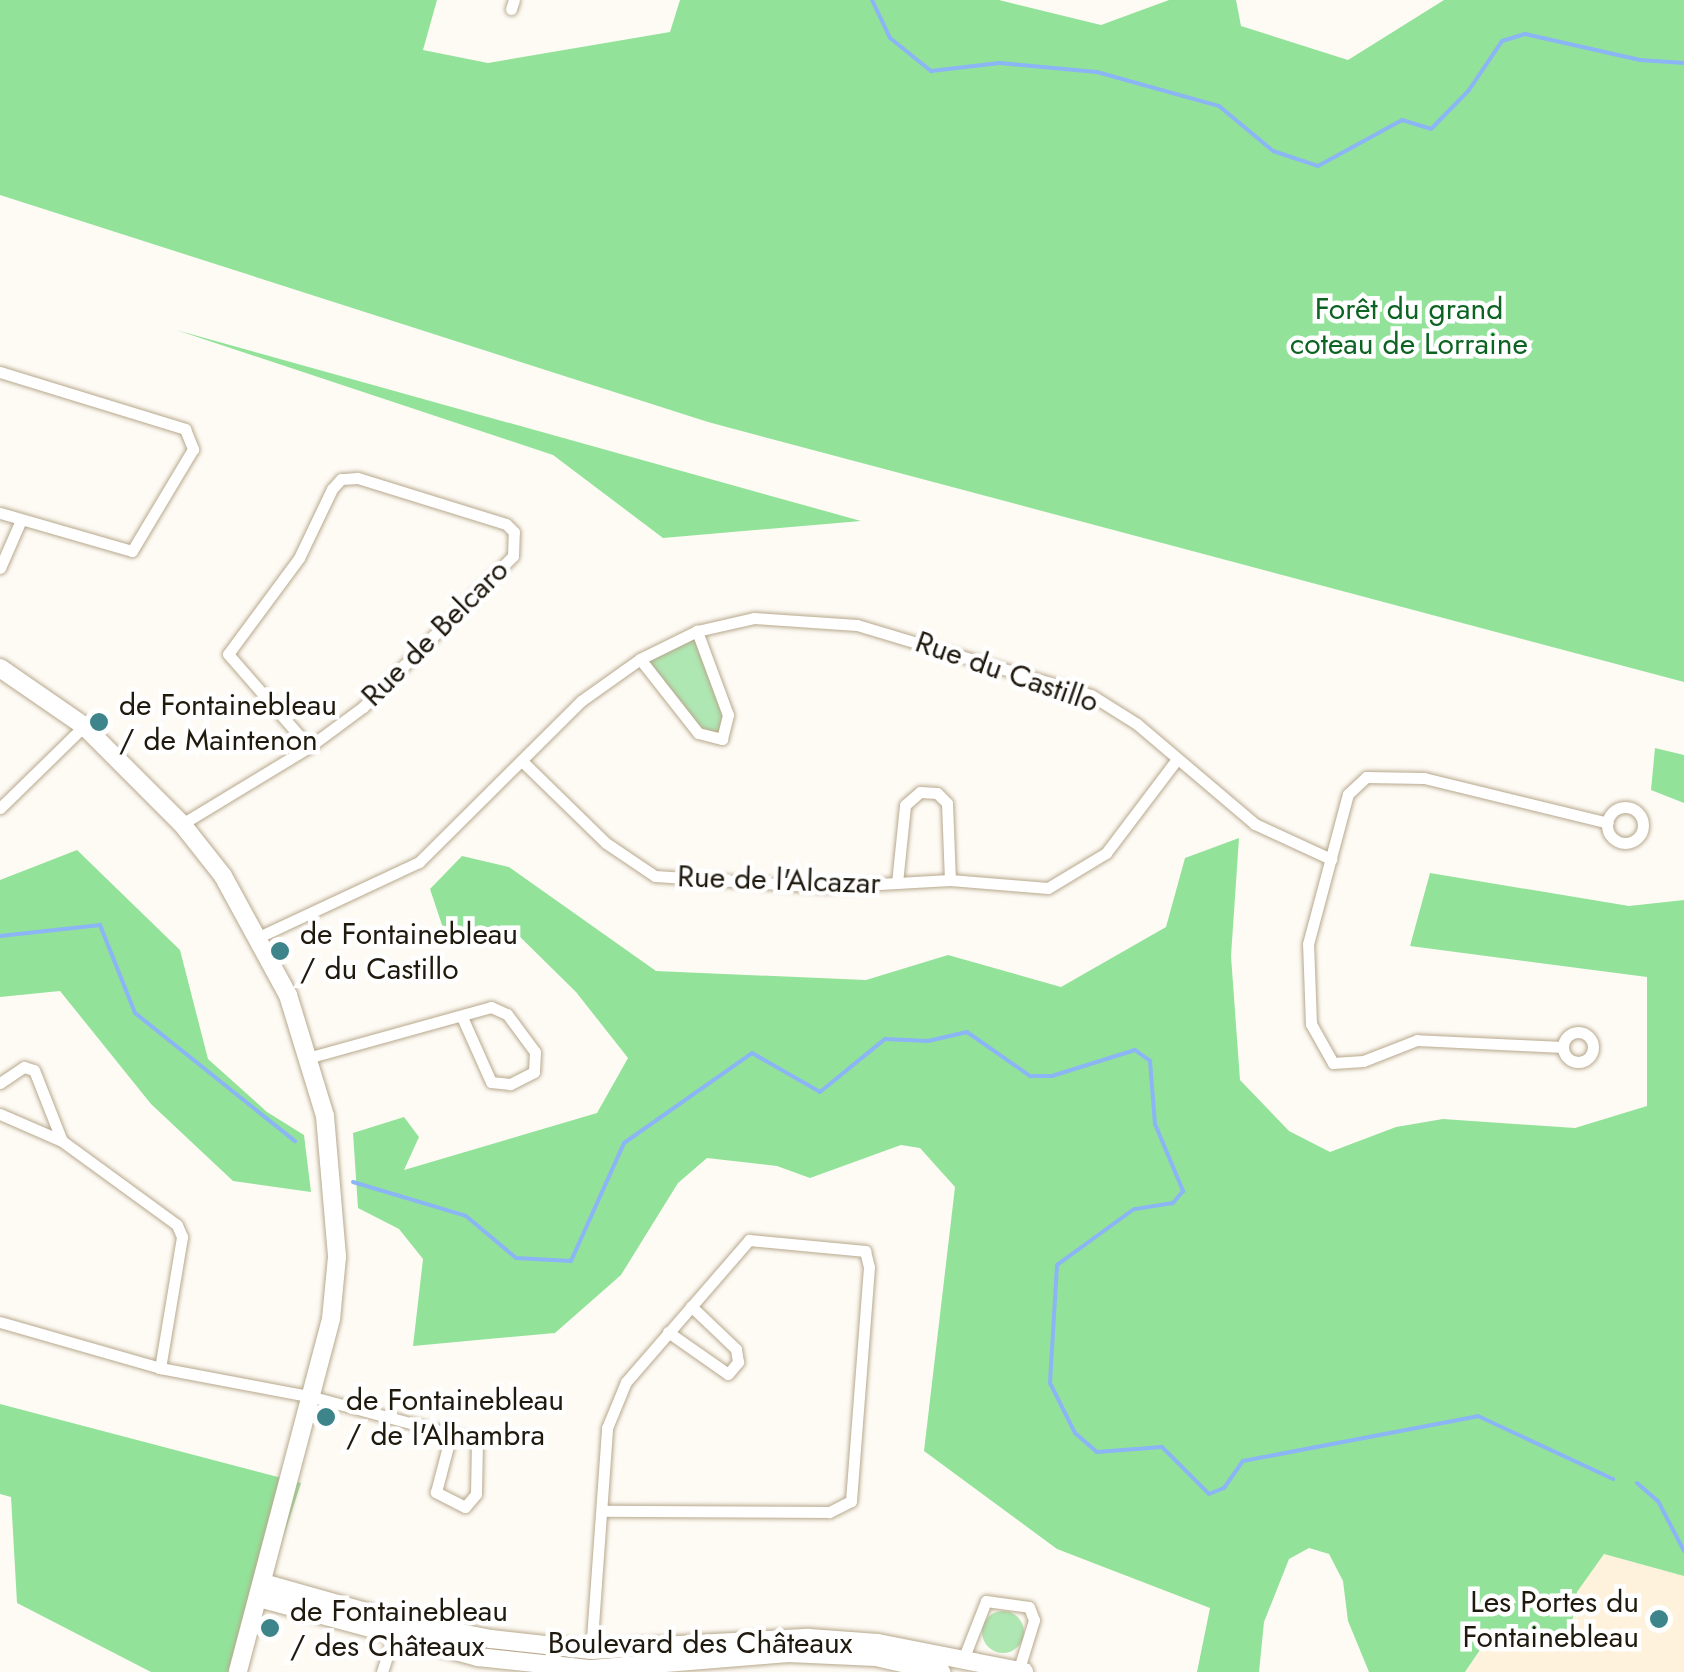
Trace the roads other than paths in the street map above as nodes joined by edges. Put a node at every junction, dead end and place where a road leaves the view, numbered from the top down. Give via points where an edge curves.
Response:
1 (0, 372) edge
2 (0, 513) edge
3 (21, 520) junction
4 (0, 568) edge
5 (697, 631) junction
6 (640, 659) junction
7 (0, 668) edge
8 (84, 726) junction
9 (309, 747) junction
10 (1178, 759) junction
11 (525, 764) junction
12 (0, 808) edge
13 (1608, 823) dead end
14 (182, 824) junction
15 (1331, 859) junction
16 (950, 880) junction
17 (896, 883) junction
18 (261, 936) junction
19 (462, 1017) junction
20 (1562, 1047) dead end
21 (311, 1058) junction
22 (0, 1083) edge
23 (0, 1114) edge
24 (62, 1141) junction
25 (691, 1306) junction
26 (0, 1322) edge
27 (668, 1332) junction
28 (160, 1368) junction
29 (314, 1398) junction
30 (451, 1435) junction
31 (602, 1512) junction
32 (261, 1591) junction
33 (395, 1630) junction
34 (733, 1656) edge
35 (876, 1657) edge
36 (964, 1657) junction
37 (591, 1659) junction
38 (1020, 1671) edge
39 (238, 1672) edge
40 (382, 1672) edge
41 (941, 1672) edge

1 - 3 street via 185,429 192,437 193,449 132,551
2 - 3 street
3 - 4 street
5 - 6 street, Rue du Castillo
5 - 6 street via 728,714 722,738 698,733
5 - 10 street, Rue du Castillo via 754,618 809,618 948,648 1091,695
6 - 11 street, Rue du Castillo via 581,701
7 - 8 street
8 - 12 street
8 - 14 street
9 - 9 street, Rue de Belcaro via 363,707 514,556 514,532 506,524 357,478 342,479 332,489 299,558 228,654
9 - 14 street, Rue de Belcaro
10 - 15 street, Rue du Castillo via 1255,824
10 - 16 street, Rue de l'Alcazar via 1106,853 1070,881 1048,888
11 - 17 street, Rue de l'Alcazar via 606,842 654,876 826,887
11 - 18 street, Rue du Castillo via 419,862
13 - 15 street via 1424,778 1366,778 1348,794
14 - 18 street
15 - 20 street via 1308,944 1306,997 1320,1050 1333,1062 1363,1060 1417,1040
16 - 17 street, Rue de l'Alcazar
16 - 17 street, Rue de l'Alcazar via 947,802 920,792 905,805
18 - 21 street
19 - 19 street via 492,1082 510,1084 534,1072 535,1052 500,1009
19 - 21 street
21 - 29 street via 334,1184 337,1257
22 - 24 street via 24,1067 34,1070
23 - 24 street
24 - 28 street via 177,1225 182,1237
25 - 27 street
25 - 27 street via 736,1349 738,1362 728,1374
25 - 31 street via 749,1240 865,1251 851,1500 829,1512
26 - 28 street
27 - 31 street via 612,1407
28 - 29 street
29 - 30 street
29 - 32 street
30 - 30 street via 436,1492 465,1507 476,1494 482,1453 477,1441
31 - 37 street
32 - 33 street, Boulevard des Châteaux
32 - 39 street
33 - 37 street, Boulevard des Châteaux via 478,1657
33 - 40 street
34 - 35 street, Boulevard des Châteaux
34 - 37 street, Boulevard des Châteaux
35 - 36 street, Boulevard des Châteaux
35 - 41 street, Boulevard des Châteaux
36 - 38 street, Boulevard des Châteaux
36 - 38 street, Boulevard des Châteaux via 986,1600 1029,1607 1034,1620

